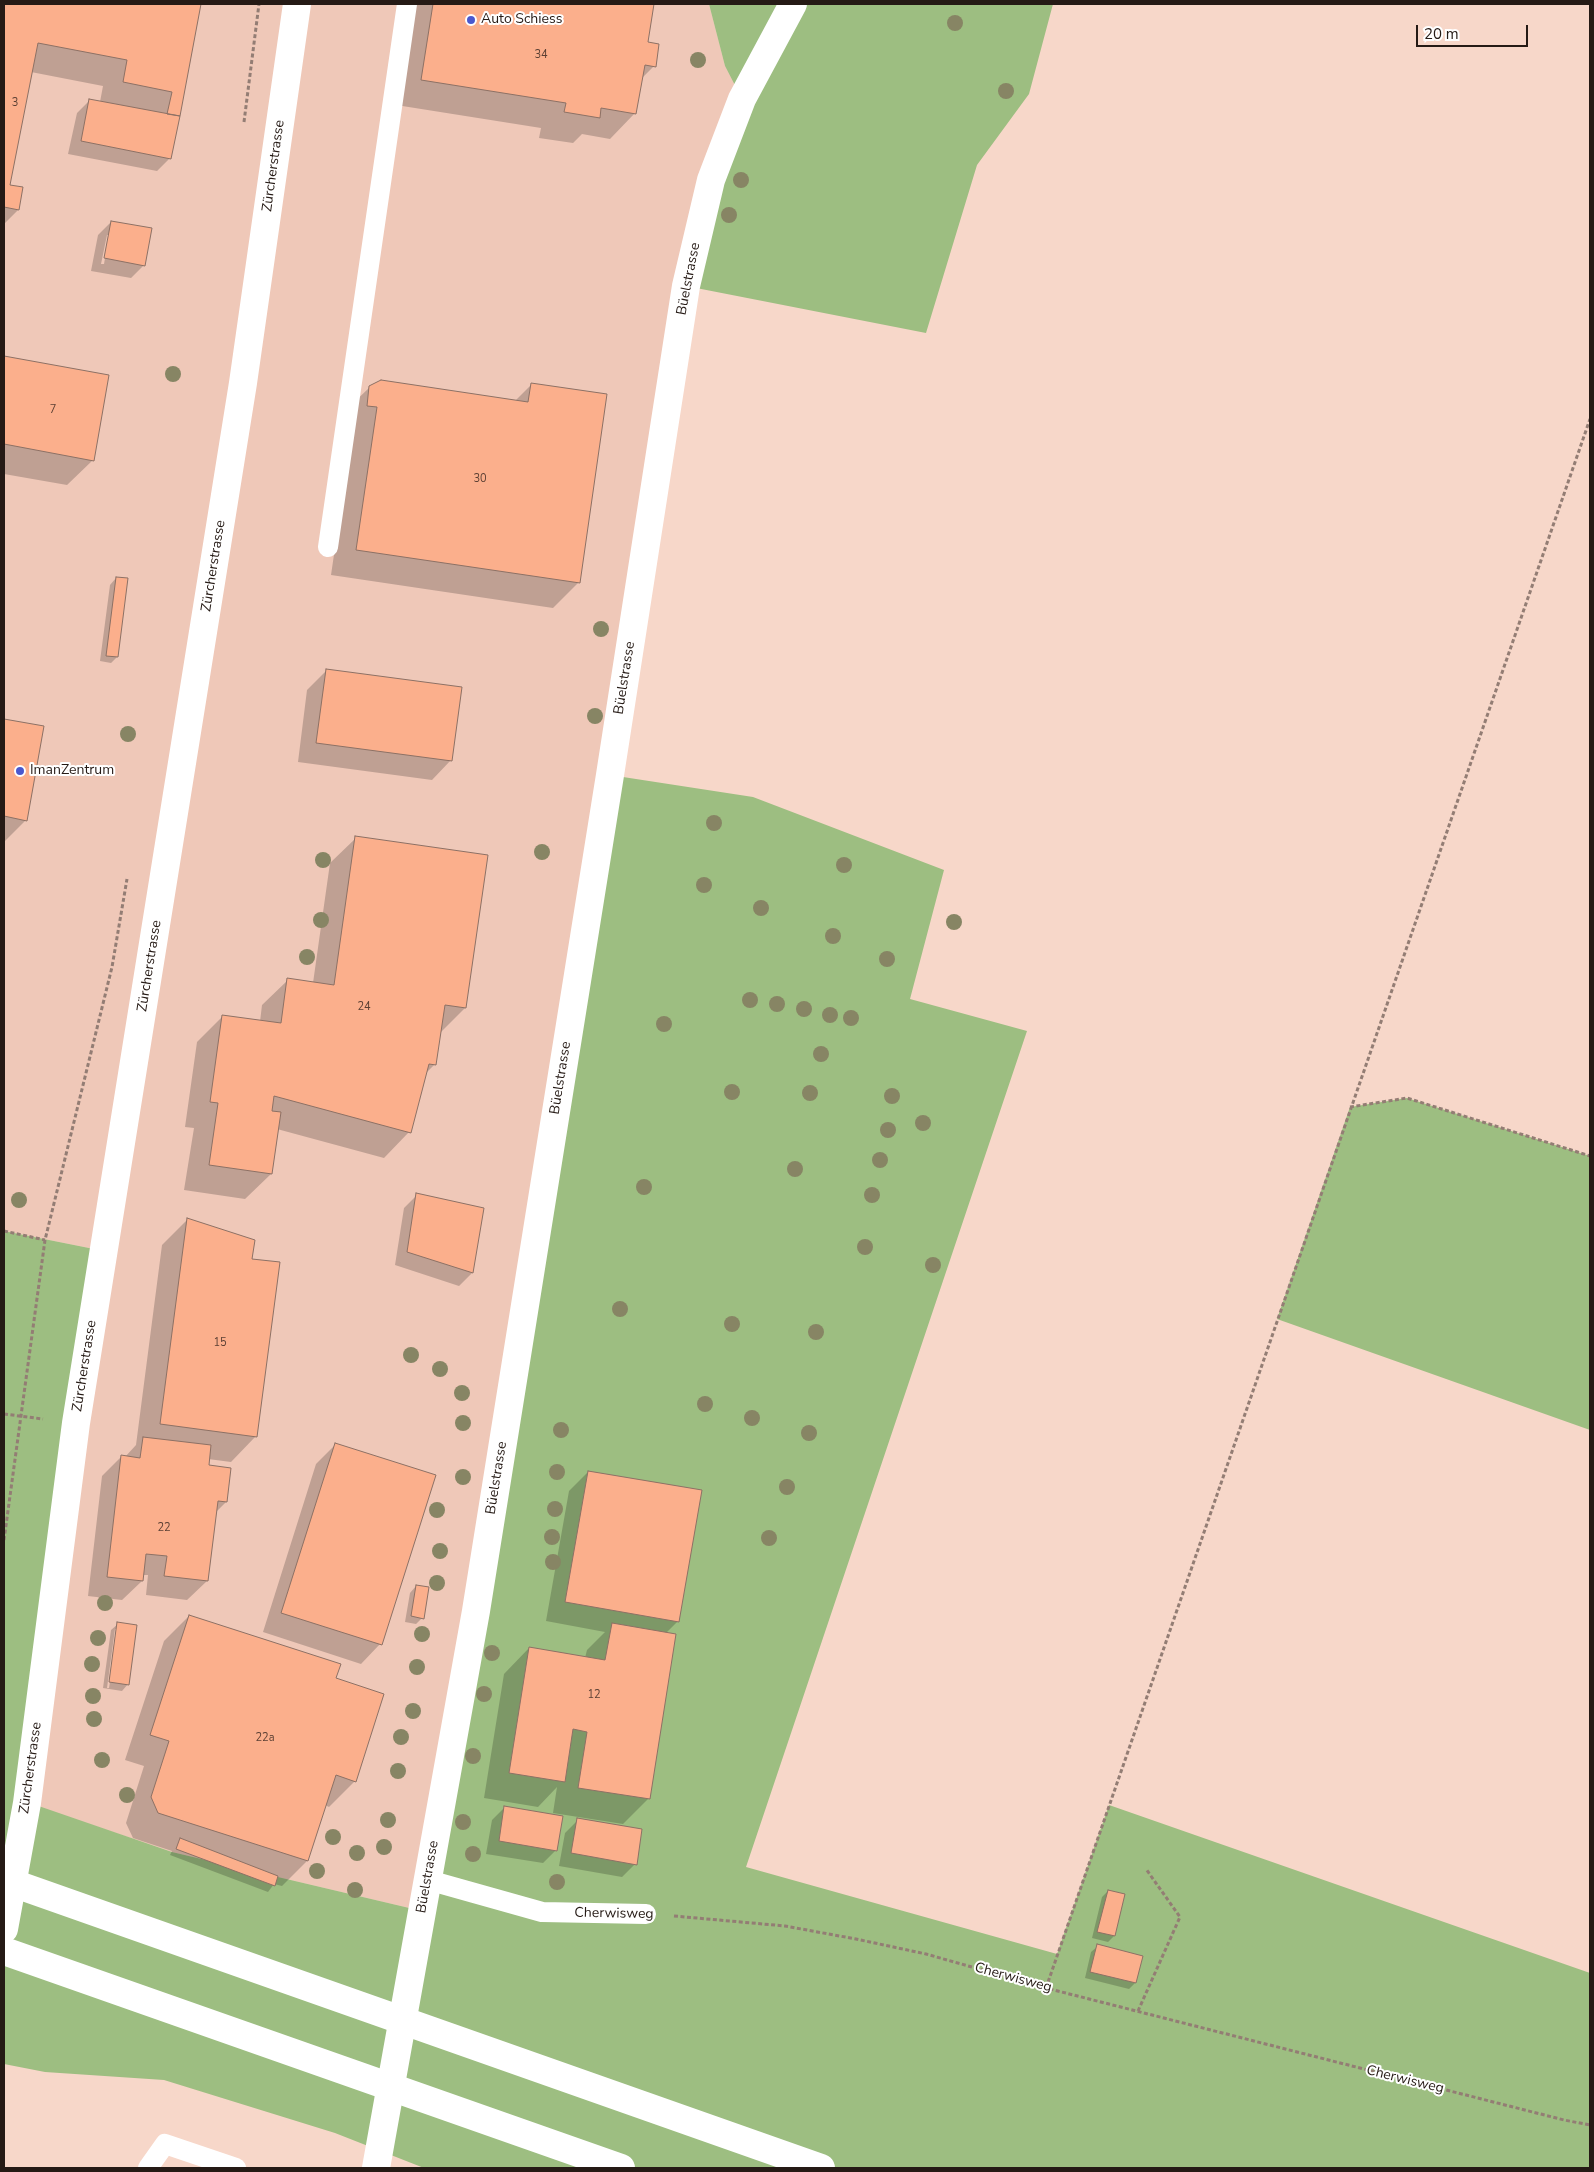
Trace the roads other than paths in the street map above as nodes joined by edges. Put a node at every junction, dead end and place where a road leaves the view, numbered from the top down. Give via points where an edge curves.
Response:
1 (297, 4) edge
2 (407, 4) edge
3 (793, 4) edge
4 (328, 547) dead end
5 (4, 1880) edge
6 (428, 1880) junction
7 (646, 1914) road end
8 (4, 1929) edge
9 (4, 1951) edge
10 (148, 2168) edge
11 (236, 2168) edge
12 (376, 2168) edge
13 (621, 2168) edge
14 (822, 2168) edge

1 - 8 main road, Zürcherstrasse via 242,393 76,1423 27,1802
2 - 4 lane
3 - 6 main road, Büelstrasse via 742,99 711,180 686,286 477,1602
5 - 14 main road
6 - 7 lane, Cherwisweg via 542,1912
6 - 12 main road, Büelstrasse
9 - 13 main road
10 - 11 lane via 165,2144

